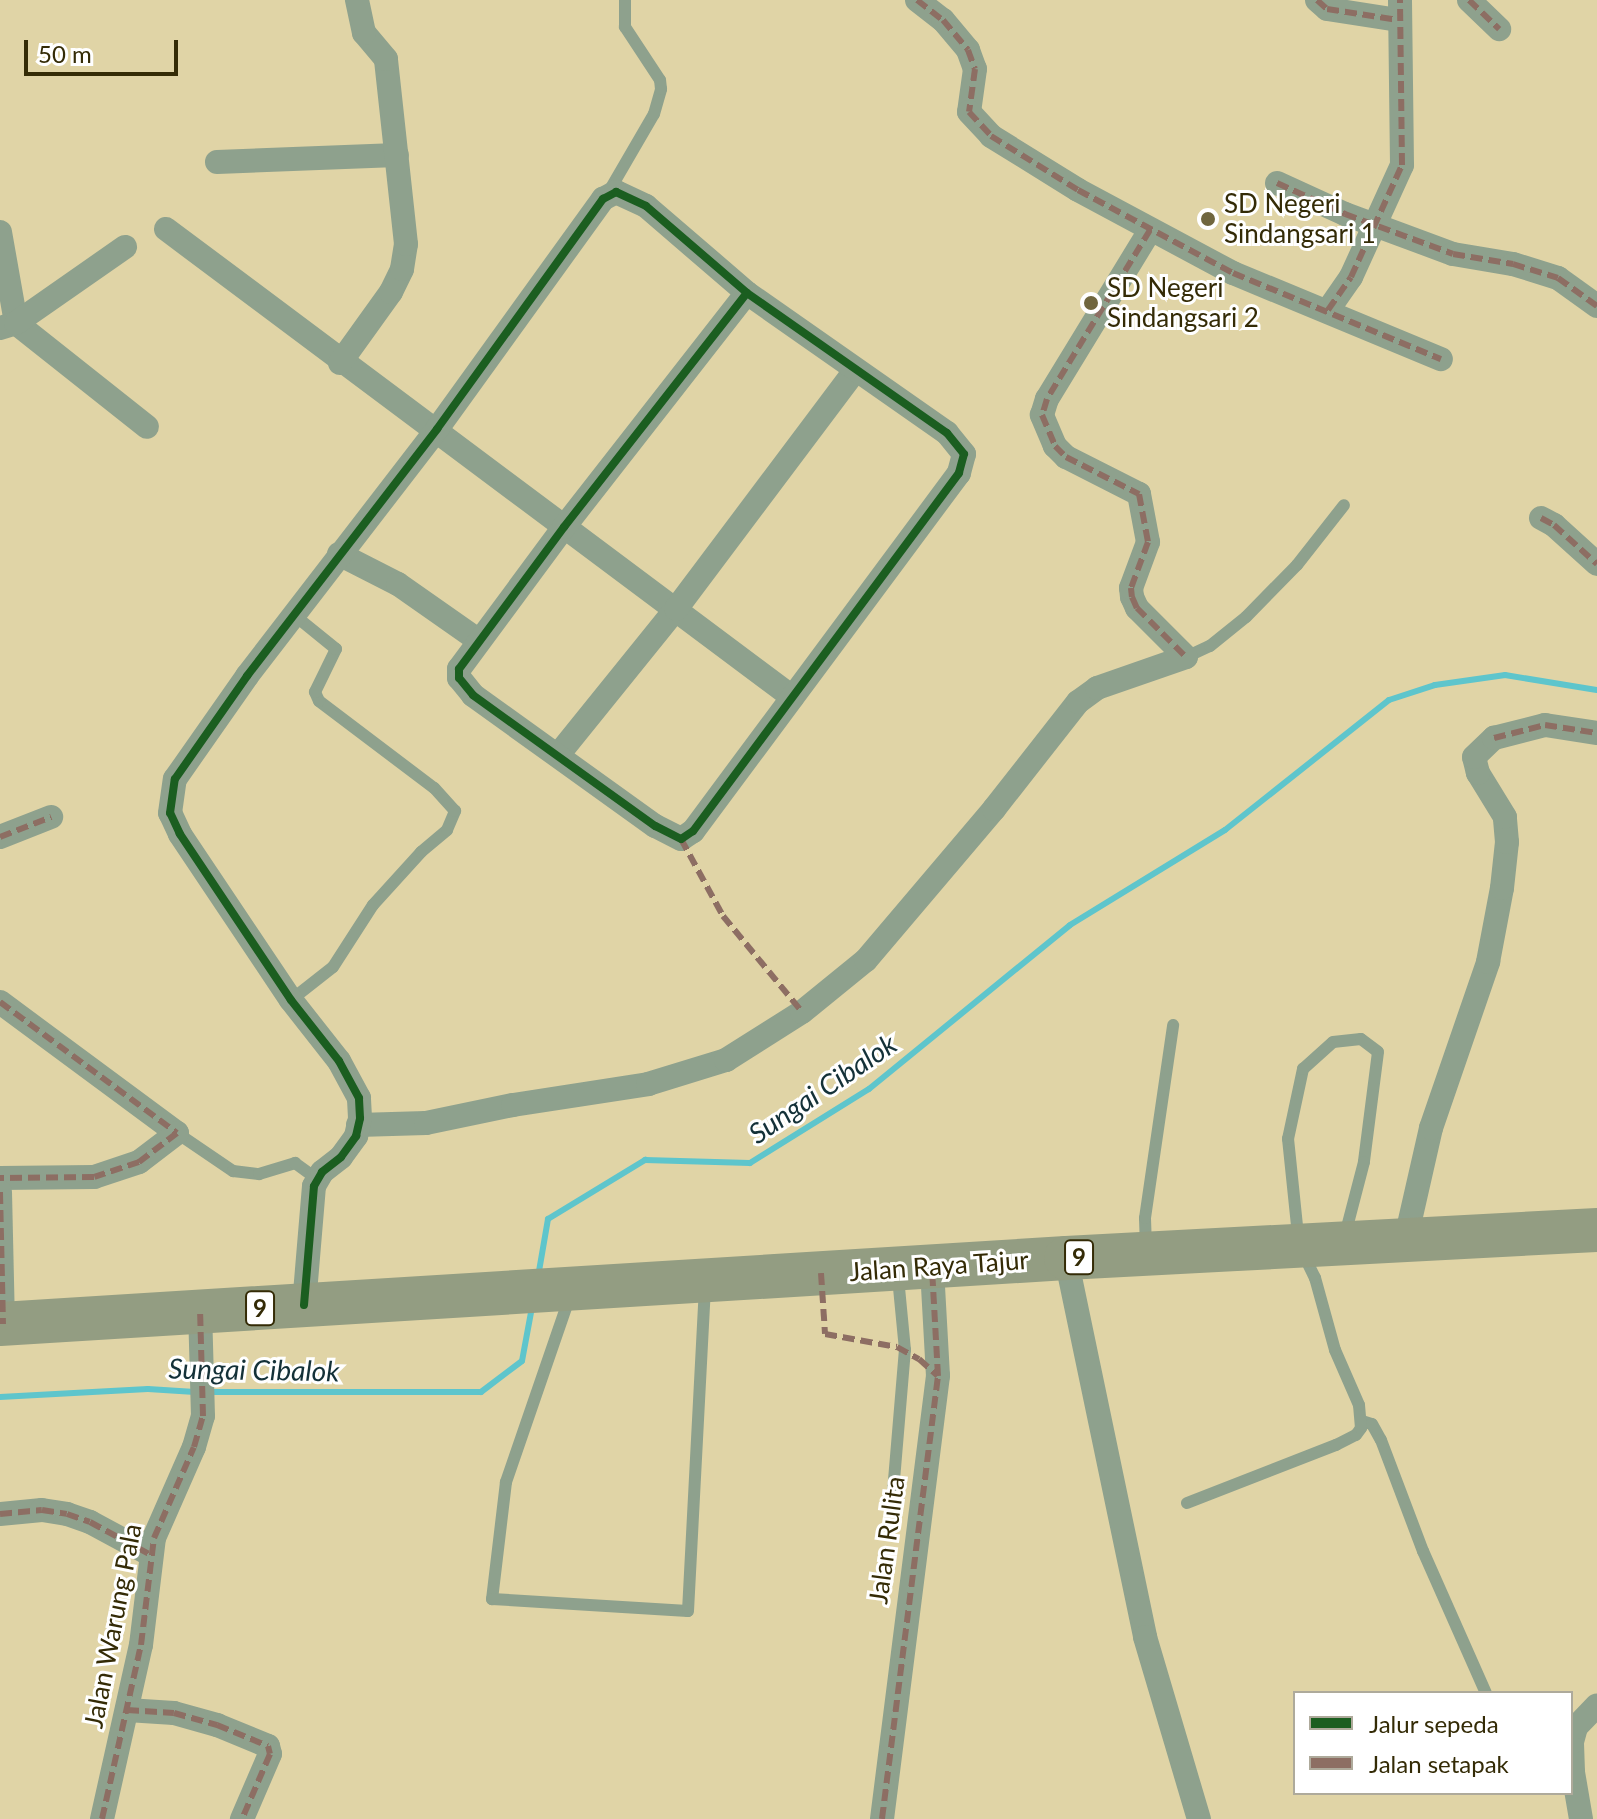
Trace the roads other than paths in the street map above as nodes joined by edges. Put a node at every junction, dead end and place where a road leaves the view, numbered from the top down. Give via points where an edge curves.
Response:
1 (357, 0) edge
2 (625, 0) edge
3 (917, 0) edge
4 (1317, 0) edge
5 (1469, 0) edge
6 (1399, 10) edge
7 (1499, 29) dead end
8 (397, 155) junction
9 (217, 162) dead end
10 (1277, 183) dead end
11 (608, 193) junction
12 (1374, 224) junction
13 (166, 229) dead end
14 (1150, 230) junction
15 (0, 232) edge
16 (125, 247) dead end
17 (747, 293) junction
18 (1597, 306) edge
19 (1328, 310) junction
20 (8, 325) edge
21 (1441, 359) dead end
22 (340, 363) junction
23 (855, 371) junction
24 (147, 427) dead end
25 (437, 429) junction
26 (1344, 505) dead end
27 (1541, 518) dead end
28 (564, 527) junction
29 (339, 554) junction
30 (1597, 564) edge
31 (676, 609) junction
32 (293, 614) junction
33 (478, 640) junction
34 (1186, 657) junction
35 (792, 697) junction
36 (1597, 733) edge
37 (558, 755) junction
38 (51, 817) dead end
39 (0, 837) edge
40 (291, 1000) junction
41 (0, 1002) edge
42 (1173, 1025) dead end
43 (358, 1125) junction
44 (177, 1133) junction
45 (0, 1178) edge
46 (317, 1179) junction
47 (0, 1192) edge
48 (1597, 1230) edge
49 (1406, 1238) junction
50 (1343, 1243) junction
51 (1299, 1245) junction
52 (1147, 1255) junction
53 (1066, 1258) junction
54 (915, 1269) junction
55 (705, 1280) junction
56 (551, 1290) junction
57 (304, 1305) junction
58 (200, 1311) junction
59 (2, 1324) edge
60 (1362, 1421) junction
61 (893, 1492) dead end
62 (1187, 1503) dead end
63 (0, 1514) edge
64 (151, 1555) junction
65 (1485, 1691) edge
66 (1597, 1705) edge
67 (127, 1710) junction
68 (1573, 1738) edge
69 (1573, 1772) edge
70 (102, 1819) edge
71 (242, 1819) edge
72 (882, 1819) edge
73 (1199, 1819) edge
74 (1581, 1819) edge

1 - 8 street via 364,33 386,59
2 - 11 lane via 625,27 661,89 654,114
3 - 14 street via 943,20 972,58 969,112 980,127
4 - 6 street via 1327,9
5 - 7 street
6 - 12 street via 1402,165
8 - 9 street
8 - 22 street via 406,229 402,269 383,307
10 - 12 street
11 - 17 street via 646,206
11 - 25 street
12 - 18 street via 1453,254 1558,278
12 - 19 street via 1351,277
13 - 22 street
14 - 19 street via 1251,281
14 - 34 street via 1042,415 1055,446 1066,457 1139,494 1148,542 1132,597
15 - 20 street
16 - 20 street
17 - 23 street
17 - 28 street
19 - 21 street
20 - 24 street
22 - 25 street
23 - 31 street
23 - 35 street via 947,433 961,447 964,460
25 - 28 street
25 - 29 street
26 - 34 lane via 1297,565 1228,634
27 - 30 street
28 - 31 street
28 - 33 street
29 - 32 street
29 - 33 street via 398,584
31 - 35 street
31 - 37 street
32 - 40 street via 180,771 169,801 180,834
32 - 40 lane via 336,649 315,692 319,701 434,788 455,811 447,830 373,905 333,967
33 - 37 street via 459,669 465,688
34 - 43 street via 1107,684 1078,702 866,960 802,1012 726,1060 664,1080 426,1123
35 - 37 street via 693,831 681,839
36 - 49 street via 1545,725 1494,738 1474,757 1505,817 1504,874 1488,962 1431,1128
38 - 39 street
40 - 43 street via 350,1078 359,1098
41 - 44 street
42 - 52 lane via 1145,1218
43 - 46 street via 351,1144
44 - 45 street via 139,1162 94,1177
44 - 46 lane via 233,1171 259,1174 295,1163
46 - 57 street
47 - 59 street
48 - 49 highway, Jalan Raya Tajur / 9
49 - 50 highway, Jalan Raya Tajur / 9
50 - 51 highway, Jalan Raya Tajur / 9
50 - 51 lane via 1364,1162 1378,1052 1361,1039 1333,1042 1303,1069 1288,1139
51 - 52 highway, Jalan Raya Tajur / 9
51 - 60 lane
52 - 53 highway, Jalan Raya Tajur / 9
53 - 54 highway, Jalan Raya Tajur / 9
53 - 73 street via 1145,1637
54 - 55 highway, Jalan Raya Tajur / 9
54 - 61 lane
54 - 72 street, Jalan Rulita via 938,1376
55 - 56 highway, Jalan Raya Tajur / 9
55 - 56 lane via 688,1611 492,1599 506,1482
56 - 57 highway, 9
57 - 58 highway, 9
58 - 59 highway, 9
58 - 64 street, Jalan Warung Pala via 204,1392 197,1439 159,1522
60 - 62 lane via 1356,1435 1346,1441
60 - 65 lane via 1372,1424 1381,1440
63 - 64 street via 67,1514
64 - 67 street, Jalan Warung Pala
66 - 68 street via 1576,1727
67 - 70 street, Jalan Warung Pala
67 - 71 street via 174,1713 268,1746 270,1754
69 - 74 street

